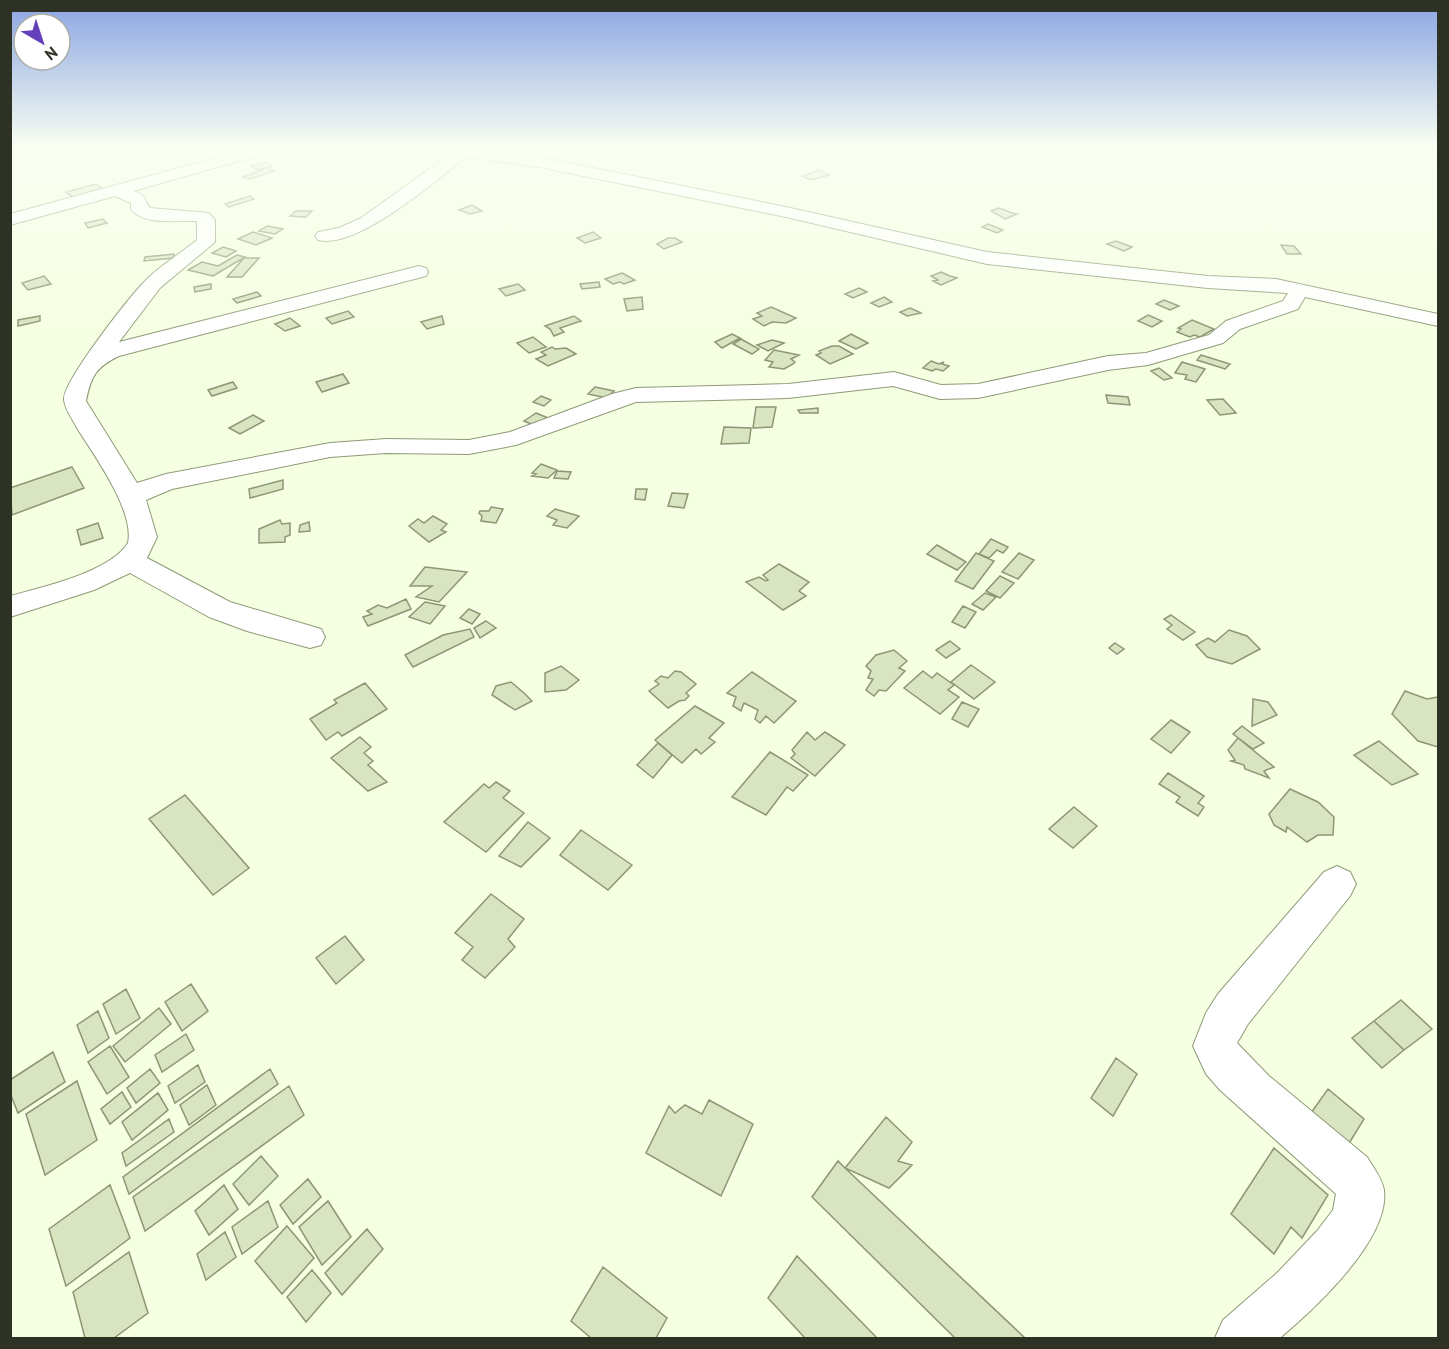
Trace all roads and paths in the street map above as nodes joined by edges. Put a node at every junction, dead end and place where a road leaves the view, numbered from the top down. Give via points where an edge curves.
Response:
1 (46, 209) edge
2 (139, 209) edge
3 (385, 209) edge
4 (767, 209) edge
5 (10, 219) edge
6 (324, 236) dead end
7 (419, 272) dead end
8 (1299, 291) junction
9 (1438, 321) edge
10 (98, 356) junction
11 (133, 498) junction
12 (130, 560) junction
13 (10, 608) edge
14 (310, 637) dead end
15 (1337, 884) dead end
16 (1241, 1338) edge

1 - 5 street
2 - 10 street via 145,213 203,217 206,242 153,284
3 - 6 street via 367,222
4 - 8 street via 987,258 1198,281 1276,285
7 - 10 street
8 - 9 street
8 - 11 street via 1292,305 1233,326 1216,339 1148,359 1108,363 978,391 940,392 894,379 788,391 629,396 507,440 469,447 330,450 174,480 146,489
10 - 11 street via 78,385 75,401
11 - 12 street via 143,542
12 - 13 street via 85,583
12 - 14 street via 207,604 260,625
15 - 16 street via 1233,1008 1215,1046 1241,1081 1350,1174 1360,1188 1360,1202 1341,1242 1302,1285

